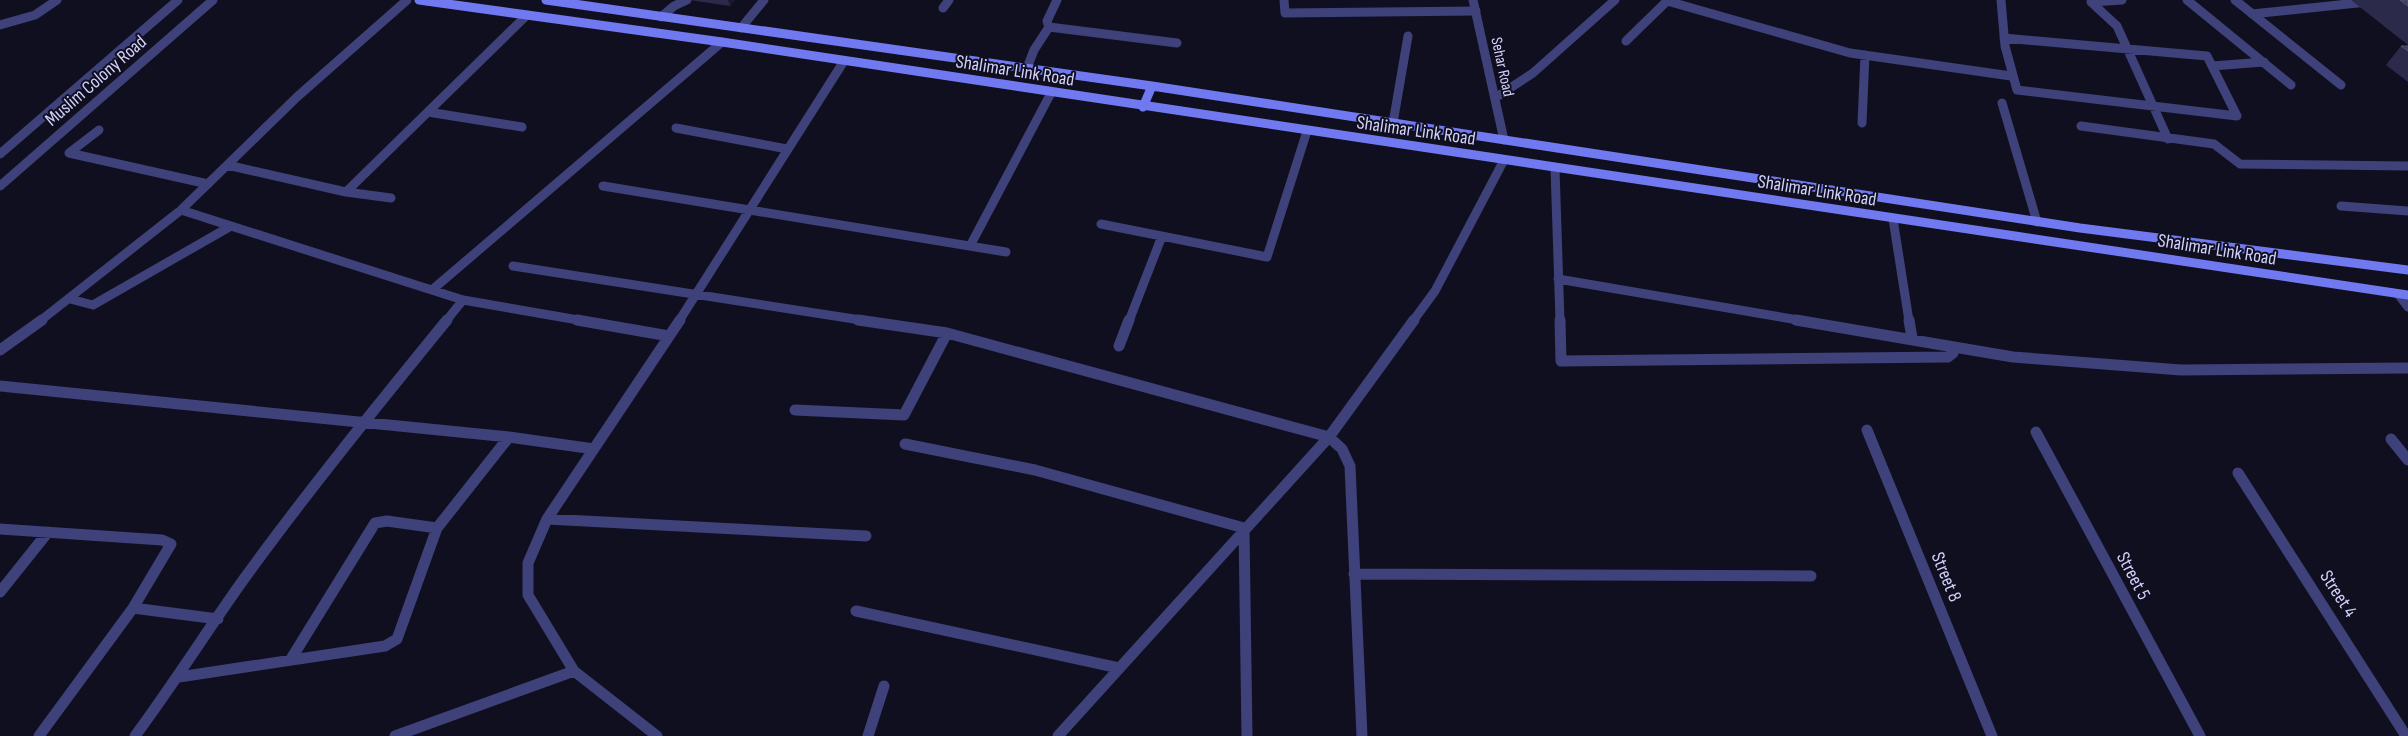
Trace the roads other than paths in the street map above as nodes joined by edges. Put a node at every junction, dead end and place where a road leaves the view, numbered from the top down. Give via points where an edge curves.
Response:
1 (57, 0) edge
2 (178, 0) edge
3 (213, 0) edge
4 (407, 0) edge
5 (419, 0) edge
6 (546, 0) edge
7 (687, 0) edge
8 (764, 0) edge
9 (949, 0) edge
10 (1057, 0) edge
11 (1284, 0) edge
12 (1473, 0) edge
13 (1615, 0) edge
14 (2001, 0) edge
15 (2122, 0) edge
16 (2187, 0) edge
17 (2235, 0) edge
18 (569, 2) edge
19 (2370, 2) dead end
20 (943, 8) dead end
21 (1476, 11) junction
22 (2252, 14) junction
23 (527, 15) junction
24 (661, 16) junction
25 (0, 25) edge
26 (1049, 27) junction
27 (741, 28) junction
28 (1408, 36) dead end
29 (2004, 38) junction
30 (1626, 41) dead end
31 (722, 42) junction
32 (1177, 43) dead end
33 (2127, 49) junction
34 (1865, 55) junction
35 (844, 61) junction
36 (2264, 62) junction
37 (2212, 66) junction
38 (1027, 68) junction
39 (2011, 76) junction
40 (2291, 85) dead end
41 (2341, 85) dead end
42 (1152, 86) junction
43 (1051, 93) junction
44 (1495, 98) junction
45 (2002, 103) dead end
46 (2152, 106) junction
47 (1143, 107) junction
48 (428, 112) junction
49 (1393, 123) junction
50 (1862, 123) dead end
51 (2081, 126) dead end
52 (522, 127) dead end
53 (676, 128) dead end
54 (99, 130) dead end
55 (1307, 132) junction
56 (2168, 139) junction
57 (1504, 140) junction
58 (787, 149) junction
59 (0, 154) edge
60 (1504, 160) junction
61 (227, 166) junction
62 (2408, 166) edge
63 (1555, 168) junction
64 (208, 184) junction
65 (0, 186) edge
66 (603, 186) dead end
67 (346, 192) junction
68 (391, 198) dead end
69 (2341, 206) dead end
70 (1953, 208) junction
71 (181, 210) junction
72 (746, 211) junction
73 (2408, 211) edge
74 (1893, 219) junction
75 (2037, 222) junction
76 (1101, 224) dead end
77 (231, 226) junction
78 (1956, 227) junction
79 (1162, 236) junction
80 (970, 246) junction
81 (1006, 252) dead end
82 (513, 266) dead end
83 (2408, 270) edge
84 (1558, 279) junction
85 (432, 290) junction
86 (2403, 294) edge
87 (696, 296) junction
88 (70, 299) junction
89 (463, 300) junction
90 (2408, 307) edge
91 (947, 333) junction
92 (669, 336) junction
93 (1912, 338) junction
94 (1119, 346) dead end
95 (1954, 347) junction
96 (0, 350) edge
97 (2408, 368) edge
98 (0, 386) edge
99 (794, 410) dead end
100 (364, 422) junction
101 (1867, 430) dead end
102 (2036, 432) dead end
103 (509, 437) junction
104 (1329, 437) junction
105 (2391, 439) dead end
106 (904, 444) dead end
107 (594, 449) junction
108 (2408, 460) edge
109 (2238, 473) dead end
110 (547, 519) junction
111 (437, 528) junction
112 (1244, 528) junction
113 (0, 529) edge
114 (48, 532) junction
115 (866, 536) dead end
116 (1354, 574) junction
117 (1811, 576) dead end
118 (0, 592) edge
119 (133, 608) junction
120 (856, 611) dead end
121 (218, 619) junction
122 (291, 659) junction
123 (1119, 668) junction
124 (574, 671) junction
125 (179, 676) junction
126 (884, 686) dead end
127 (39, 736) edge
128 (135, 736) edge
129 (395, 736) edge
130 (657, 736) edge
131 (868, 736) edge
132 (1058, 736) edge
133 (1247, 736) edge
134 (1362, 736) edge
135 (1992, 736) edge
136 (2200, 736) edge
137 (2406, 736) edge

1 - 25 street via 34,15
2 - 59 street, Muslim Colony Road
3 - 65 street, Muslim Colony Road
4 - 61 street via 297,98
5 - 23 main road, Shalimar Link Road
6 - 18 main road, Shalimar Link Road
7 - 24 street
8 - 27 street
9 - 20 street
10 - 26 street via 1047,21
11 - 21 street via 1285,13
12 - 21 street, Sehar Road
13 - 44 street via 1534,73
14 - 29 street
15 - 33 street via 2091,2 2117,26
16 - 36 street
17 - 22 street
18 - 24 main road, Shalimar Link Road
19 - 22 street
21 - 44 street, Sehar Road
22 - 41 street
23 - 31 main road, Shalimar Link Road
23 - 48 street
24 - 27 main road, Shalimar Link Road
26 - 32 street
26 - 38 street
27 - 38 main road, Shalimar Link Road
28 - 49 street
29 - 33 street
29 - 39 street
30 - 34 street via 1667,1
31 - 35 main road, Shalimar Link Road
31 - 85 street
33 - 37 street via 2207,56
33 - 46 street
34 - 39 street
34 - 50 street
35 - 43 main road, Shalimar Link Road
35 - 58 street
36 - 37 street
36 - 40 street
37 - 46 street via 2237,116
38 - 42 main road, Shalimar Link Road
39 - 46 street via 2017,90
42 - 47 main road
42 - 49 main road, Shalimar Link Road
43 - 47 main road, Shalimar Link Road
43 - 80 street
44 - 57 street, Sehar Road
45 - 75 street
46 - 56 street
47 - 55 main road, Shalimar Link Road
48 - 52 street
48 - 67 street
49 - 57 main road, Shalimar Link Road
51 - 56 street
53 - 58 street
54 - 64 street via 69,153
55 - 60 main road, Shalimar Link Road
55 - 79 street via 1267,257
56 - 62 street via 2214,144 2240,164
57 - 70 main road, Shalimar Link Road
58 - 72 street
60 - 63 main road, Shalimar Link Road
60 - 104 street via 1435,291
61 - 64 street
61 - 67 street
63 - 74 main road, Shalimar Link Road
63 - 84 street
64 - 71 street
66 - 72 street
67 - 68 street
69 - 73 street
70 - 75 main road, Shalimar Link Road
70 - 78 main road
71 - 77 street
71 - 88 street
72 - 80 street
72 - 87 street
74 - 78 main road, Shalimar Link Road
74 - 93 street
75 - 83 main road, Shalimar Link Road
76 - 79 street
77 - 85 street
77 - 88 street via 93,305
78 - 86 main road, Shalimar Link Road
79 - 94 street
80 - 81 street
82 - 87 street
84 - 93 street
84 - 95 street via 1561,362 1948,357
85 - 89 street
86 - 90 street
87 - 91 street
87 - 92 street
88 - 96 street
89 - 92 street
89 - 100 street
91 - 99 street via 904,415
91 - 104 street
92 - 107 street
93 - 95 street
95 - 97 street via 2013,357 2181,370
98 - 100 street
100 - 103 street
100 - 121 street
101 - 135 street, Street 8
102 - 136 street, Street 5
103 - 107 street
103 - 111 street
104 - 112 street
104 - 116 street via 1342,450 1350,466
105 - 108 street
106 - 112 street via 1035,470
107 - 110 street
109 - 137 street, Street 4
110 - 115 street
110 - 124 street via 528,564 528,595
111 - 122 street via 387,521 375,524
111 - 122 street via 397,639 385,646
112 - 123 street
112 - 133 street
113 - 114 street
114 - 118 street
114 - 119 street via 162,540 171,544
116 - 117 street
116 - 134 street
119 - 121 street
119 - 127 street
120 - 123 street
121 - 125 street
122 - 125 street
123 - 132 street
124 - 129 street
124 - 130 street
125 - 128 street
126 - 131 street

